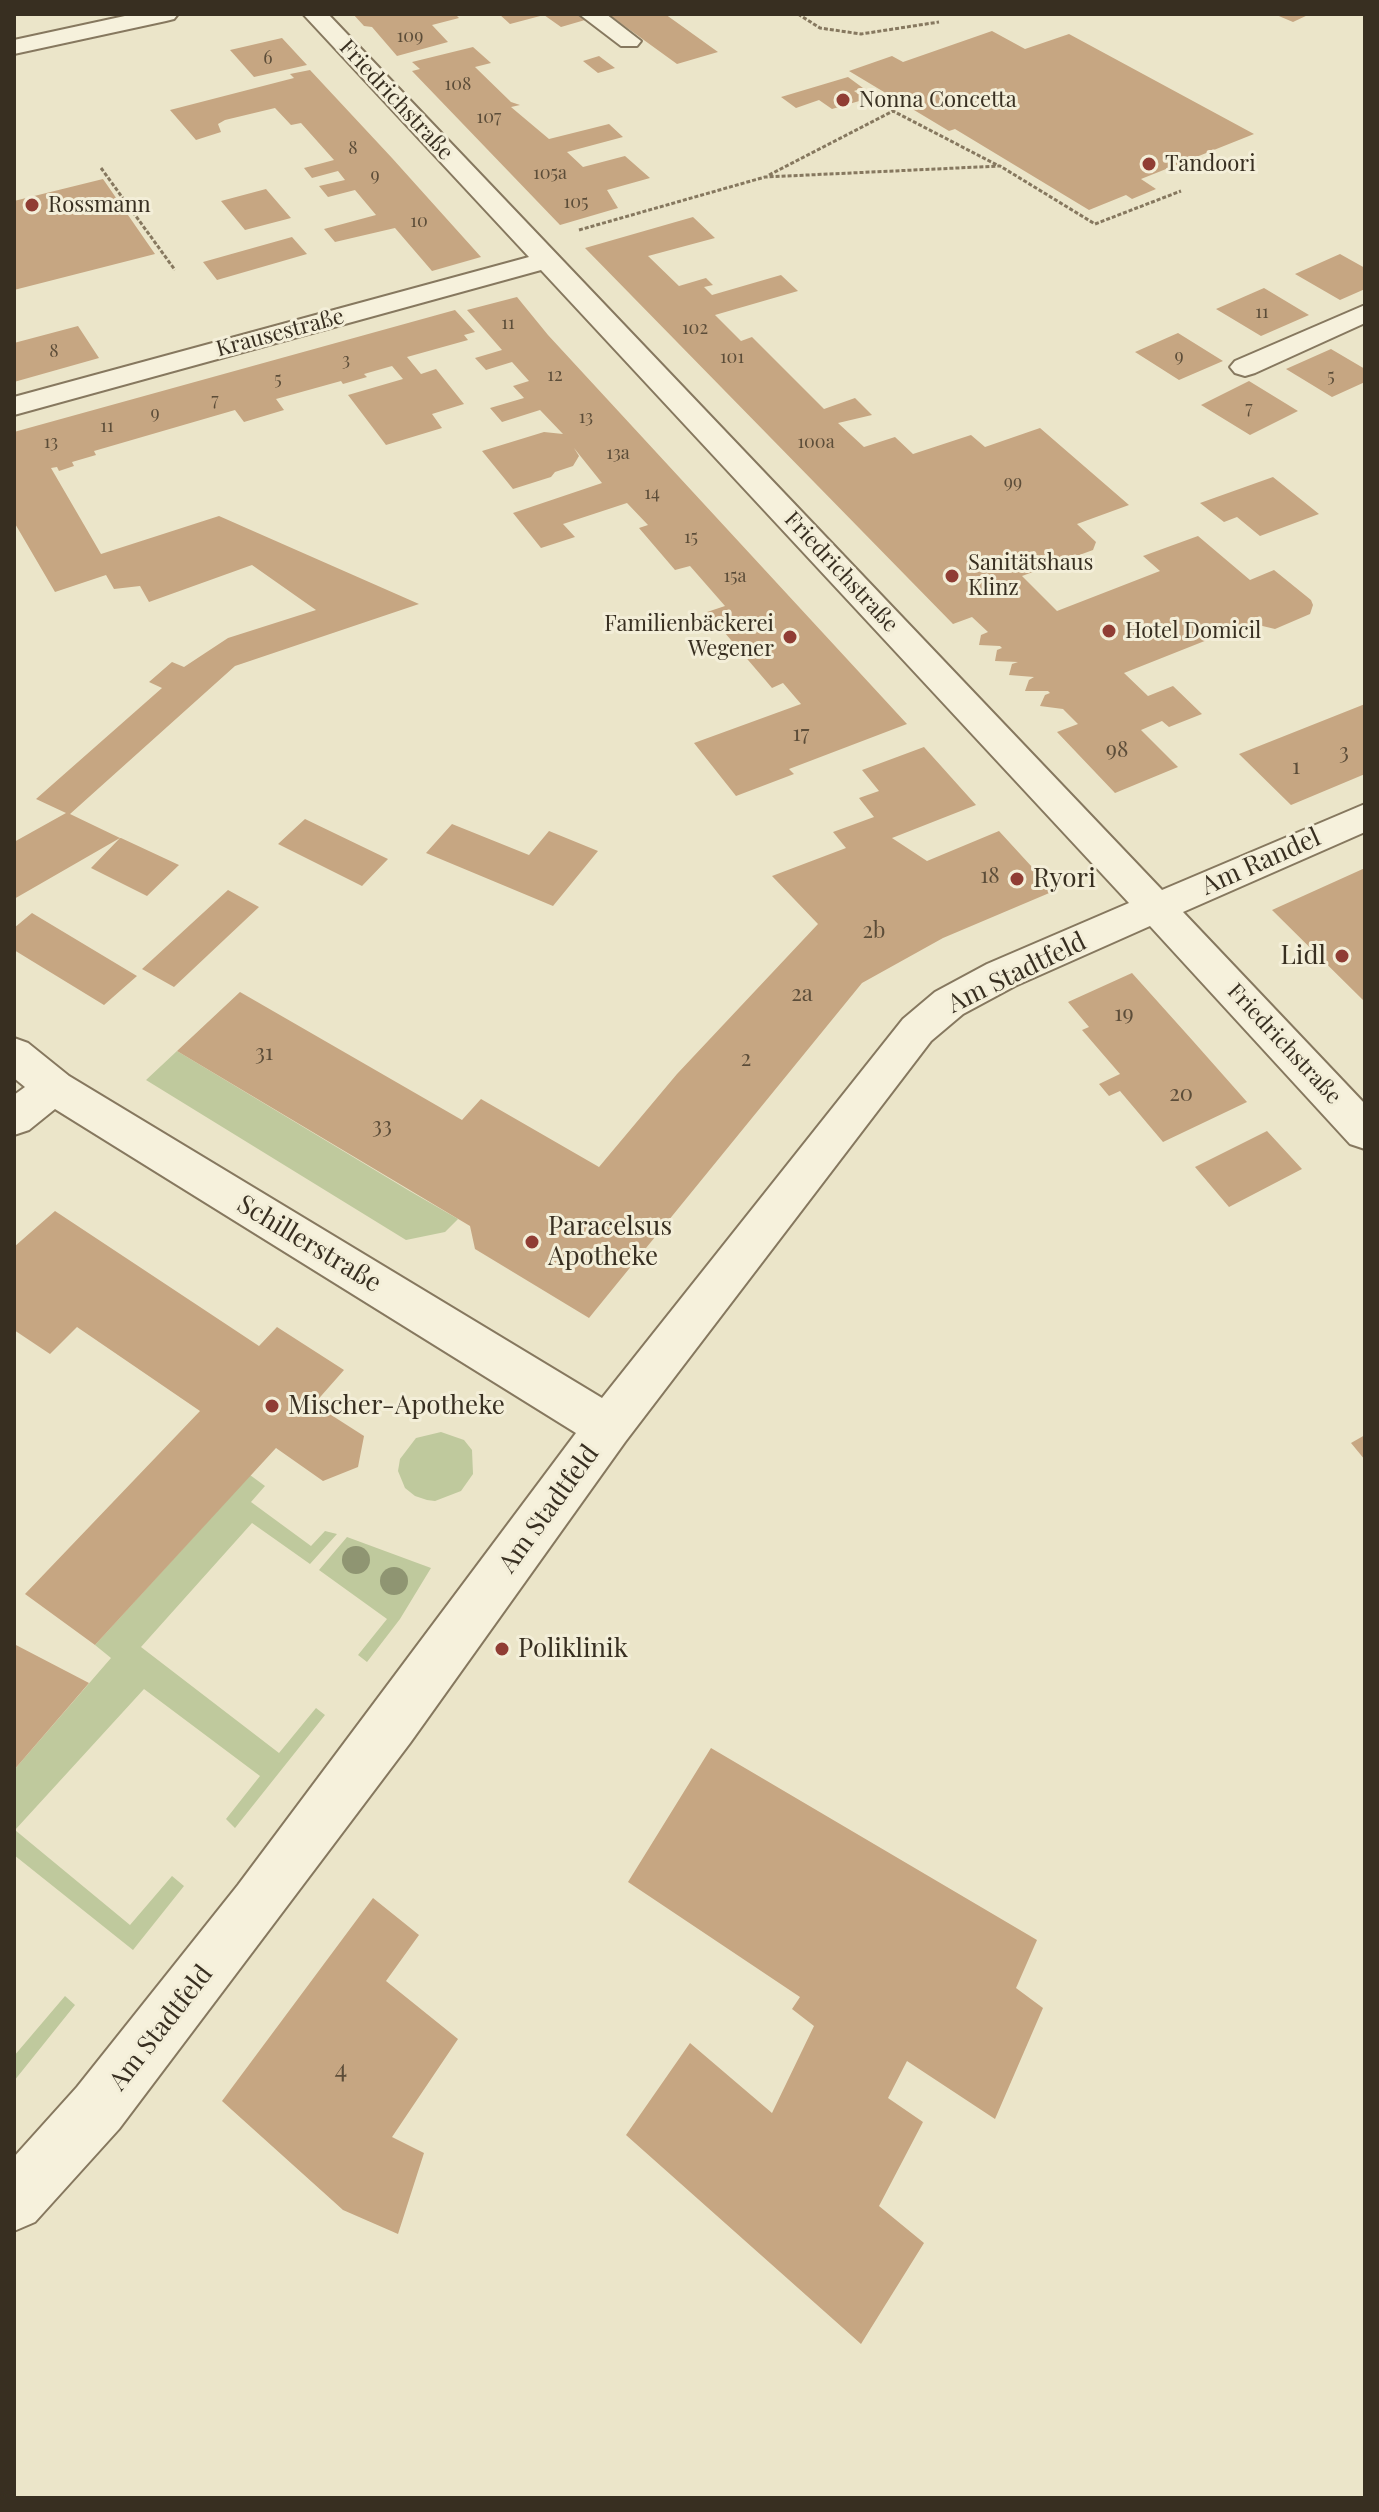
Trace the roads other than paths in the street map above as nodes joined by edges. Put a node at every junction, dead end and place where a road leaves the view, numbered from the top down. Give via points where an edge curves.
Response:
1 (166, 14) edge
2 (315, 14) edge
3 (591, 14) edge
4 (629, 41) dead end
5 (14, 47) edge
6 (539, 252) junction
7 (1365, 313) edge
8 (1245, 367) dead end
9 (14, 406) edge
10 (1365, 817) edge
11 (1157, 908) junction
12 (14, 1054) edge
13 (54, 1088) junction
14 (14, 1118) edge
15 (1365, 1132) edge
16 (608, 1427) junction
17 (14, 2201) edge

1 - 5 street
2 - 6 street, Friedrichstraße
3 - 4 street
6 - 9 street, Krausestraße
6 - 11 street, Friedrichstraße
7 - 8 street
10 - 11 street, Am Randel
11 - 15 street, Friedrichstraße
11 - 16 street, Am Stadtfeld via 1001,975 949,1003 917,1030
12 - 13 street, Schillerstraße
13 - 14 street
13 - 16 street, Schillerstraße
16 - 17 street, Am Stadtfeld via 257,1904 98,2108

